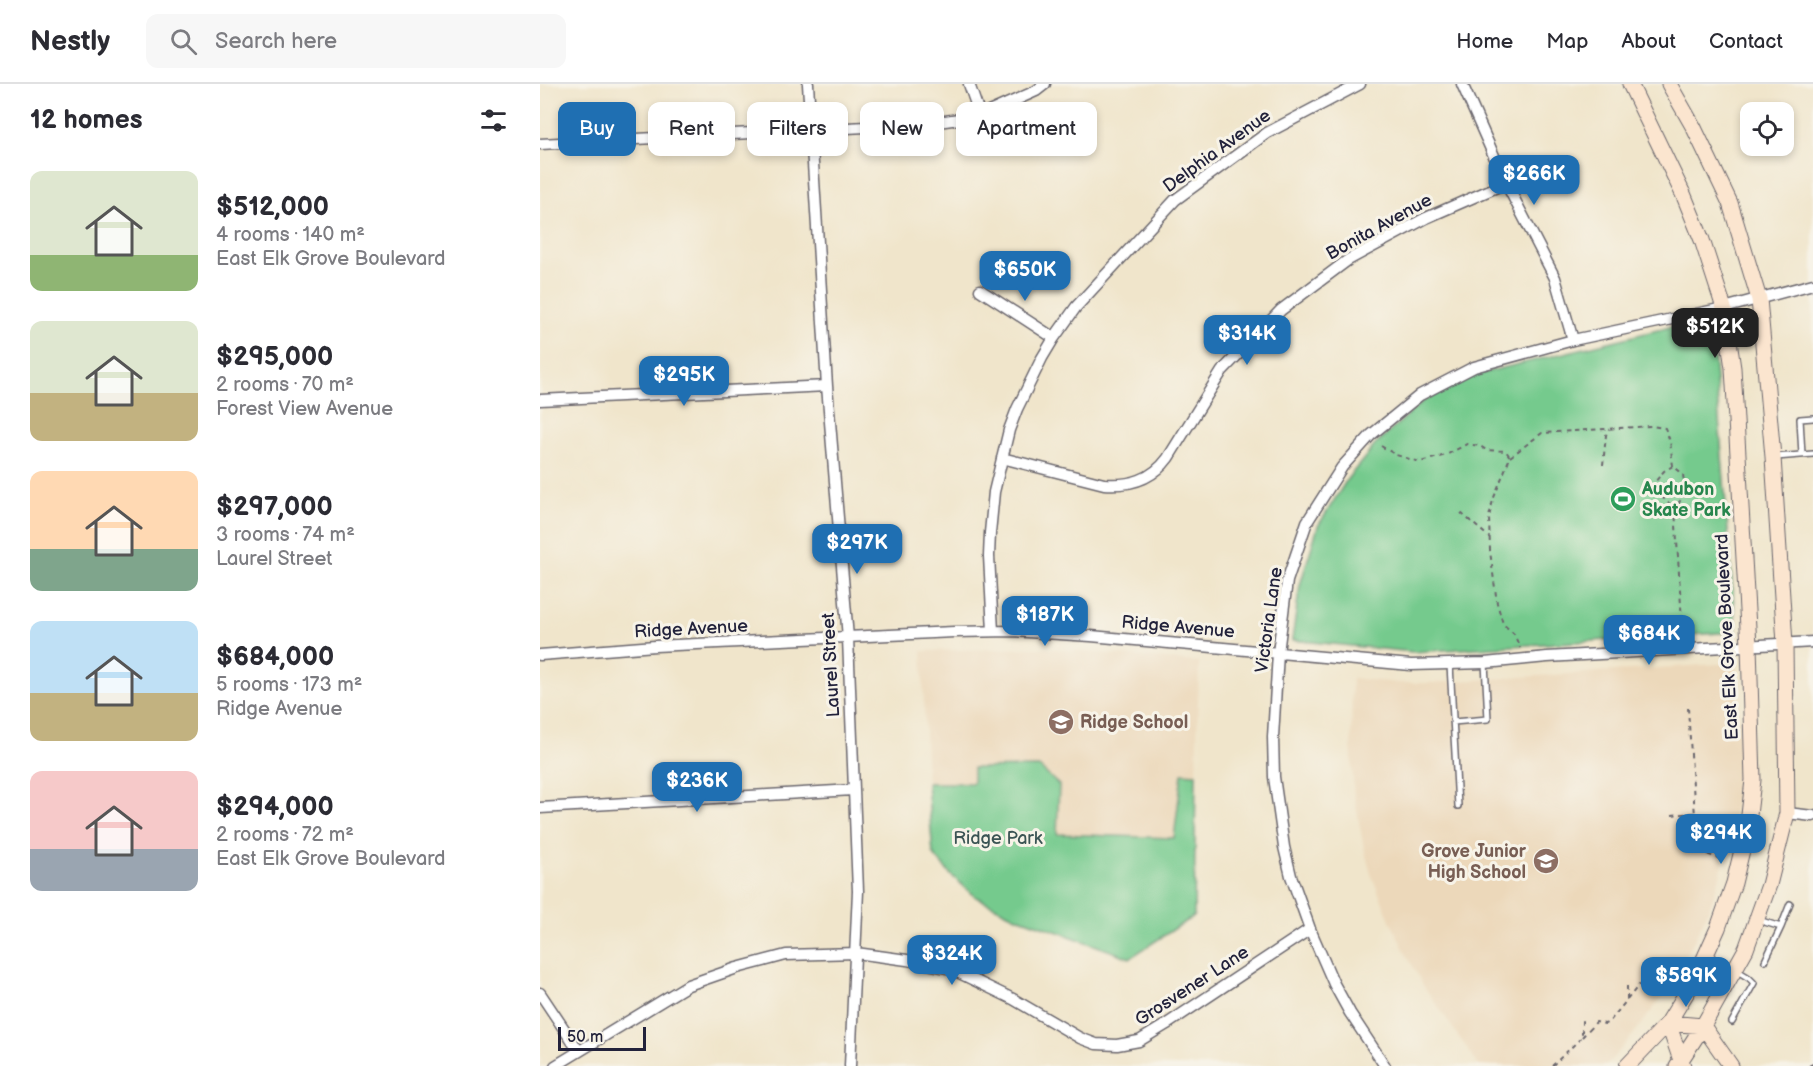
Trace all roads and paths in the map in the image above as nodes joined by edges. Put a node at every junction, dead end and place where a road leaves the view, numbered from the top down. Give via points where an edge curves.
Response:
1 (808, 84) edge
2 (969, 84) edge
3 (1045, 84) edge
4 (1360, 84) edge
5 (1462, 84) edge
6 (1630, 84) edge
7 (1669, 84) edge
8 (809, 102) edge
9 (975, 102) edge
10 (1011, 102) edge
11 (956, 119) edge
12 (848, 128) edge
13 (747, 133) edge
14 (540, 144) edge
15 (813, 156) edge
16 (1506, 183) junction
17 (1813, 284) edge
18 (980, 290) dead end
19 (1759, 299) junction
20 (1724, 308) junction
21 (1054, 338) junction
22 (1574, 340) junction
23 (827, 386) junction
24 (540, 399) edge
25 (1813, 418) edge
26 (1609, 429) junction
27 (1381, 446) dead end
28 (1813, 454) edge
29 (1802, 455) junction
30 (1510, 457) junction
31 (1773, 457) junction
32 (1002, 458) junction
33 (1603, 465) dead end
34 (1673, 466) junction
35 (1675, 509) junction
36 (1461, 513) dead end
37 (1490, 538) junction
38 (993, 631) junction
39 (848, 638) junction
40 (1813, 642) edge
41 (1785, 644) junction
42 (1749, 645) junction
43 (1684, 650) junction
44 (1278, 653) junction
45 (540, 655) edge
46 (1520, 660) junction
47 (1485, 663) junction
48 (1450, 665) junction
49 (1688, 708) dead end
50 (1453, 722) junction
51 (853, 790) junction
52 (1458, 806) dead end
53 (540, 808) edge
54 (1694, 813) junction
55 (1787, 813) junction
56 (1672, 815) dead end
57 (1813, 816) edge
58 (1724, 860) dead end
59 (1790, 904) dead end
60 (1756, 920) junction
61 (1781, 927) junction
62 (1310, 929) junction
63 (856, 953) junction
64 (1765, 961) dead end
65 (1735, 969) junction
66 (1627, 986) dead end
67 (540, 993) edge
68 (1664, 995) dead end
69 (1627, 1000) junction
70 (1582, 1018) dead end
71 (1731, 1022) dead end
72 (1668, 1023) junction
73 (1702, 1026) junction
74 (1582, 1037) junction
75 (578, 1050) junction
76 (1813, 1064) edge
77 (1383, 1065) edge
78 (1680, 1065) edge
79 (555, 1066) edge
80 (850, 1066) edge
81 (1552, 1066) edge
82 (1628, 1066) edge
83 (1731, 1066) edge
84 (1809, 1066) edge

1 - 8 street, Laurel Street
2 - 9 street
3 - 10 street
4 - 21 street, Delphia Avenue via 1267,133 1174,200 1076,307
5 - 16 street
6 - 20 street, East Elk Grove Boulevard via 1684,195
7 - 19 street via 1731,203
11 - 12 street
13 - 14 street
15 - 23 street, Laurel Street
16 - 22 street via 1555,278
16 - 32 street, Bonita Avenue via 1426,218 1348,260 1281,310 1222,371 1168,458 1151,474 1131,484 1104,484
17 - 19 street, Victoria Lane
18 - 21 street
19 - 20 street, Victoria Lane
19 - 31 street
20 - 22 street, Victoria Lane
20 - 42 street, East Elk Grove Boulevard via 1733,368
21 - 32 street, Delphia Avenue via 1017,409
22 - 44 street, Victoria Lane via 1474,367 1420,395 1371,435 1342,467 1307,522 1287,581
23 - 24 street
23 - 39 street, Laurel Street
25 - 29 lane via 1800,419
26 - 30 path via 1542,433
26 - 33 path
26 - 34 path via 1665,428 1671,441
27 - 30 path via 1420,462 1467,444 1506,451
28 - 29 lane
29 - 31 lane
30 - 37 path via 1493,500
31 - 41 street
32 - 38 street, Delphia Avenue via 990,533
34 - 35 path via 1683,474 1684,494
34 - 35 path via 1652,487
35 - 43 path
36 - 37 path
37 - 46 path via 1497,603 1503,624 1514,634 1521,650
38 - 39 street, Ridge Avenue
38 - 44 street, Ridge Avenue
39 - 45 street, Ridge Avenue
39 - 51 street, Laurel Street
40 - 41 street, Ridge Avenue
41 - 42 street, Ridge Avenue
41 - 55 street
42 - 43 street, Ridge Avenue
42 - 72 street, East Elk Grove Boulevard via 1753,780 1743,846 1718,928 1695,979
43 - 46 street, Ridge Avenue
44 - 48 street, Ridge Avenue
44 - 62 street, Victoria Lane via 1274,777 1284,847
46 - 47 street, Ridge Avenue
47 - 48 street, Ridge Avenue
47 - 50 lane via 1488,719
48 - 50 lane
49 - 54 path
50 - 52 lane
51 - 53 street
51 - 63 street, Laurel Street via 858,891
54 - 56 path
54 - 58 path via 1699,851
55 - 57 street
55 - 60 street
59 - 61 lane
60 - 61 lane
60 - 65 street
61 - 64 lane
62 - 63 street, Grosvener Lane via 1139,1041 1117,1045 1080,1038 951,969
62 - 77 street, Victoria Lane via 1334,984
63 - 75 street, Grosvener Lane via 786,955 737,968 688,986
63 - 80 street, Laurel Street
65 - 71 lane via 1754,983
65 - 73 street
66 - 69 path
67 - 75 street
68 - 69 path via 1649,984 1639,985
69 - 74 path via 1610,1021 1596,1022
70 - 74 path
72 - 73 street
72 - 78 street
72 - 82 street, East Elk Grove Boulevard
73 - 78 street
73 - 83 street
74 - 81 path
75 - 79 street, Grosvener Lane
76 - 84 path

